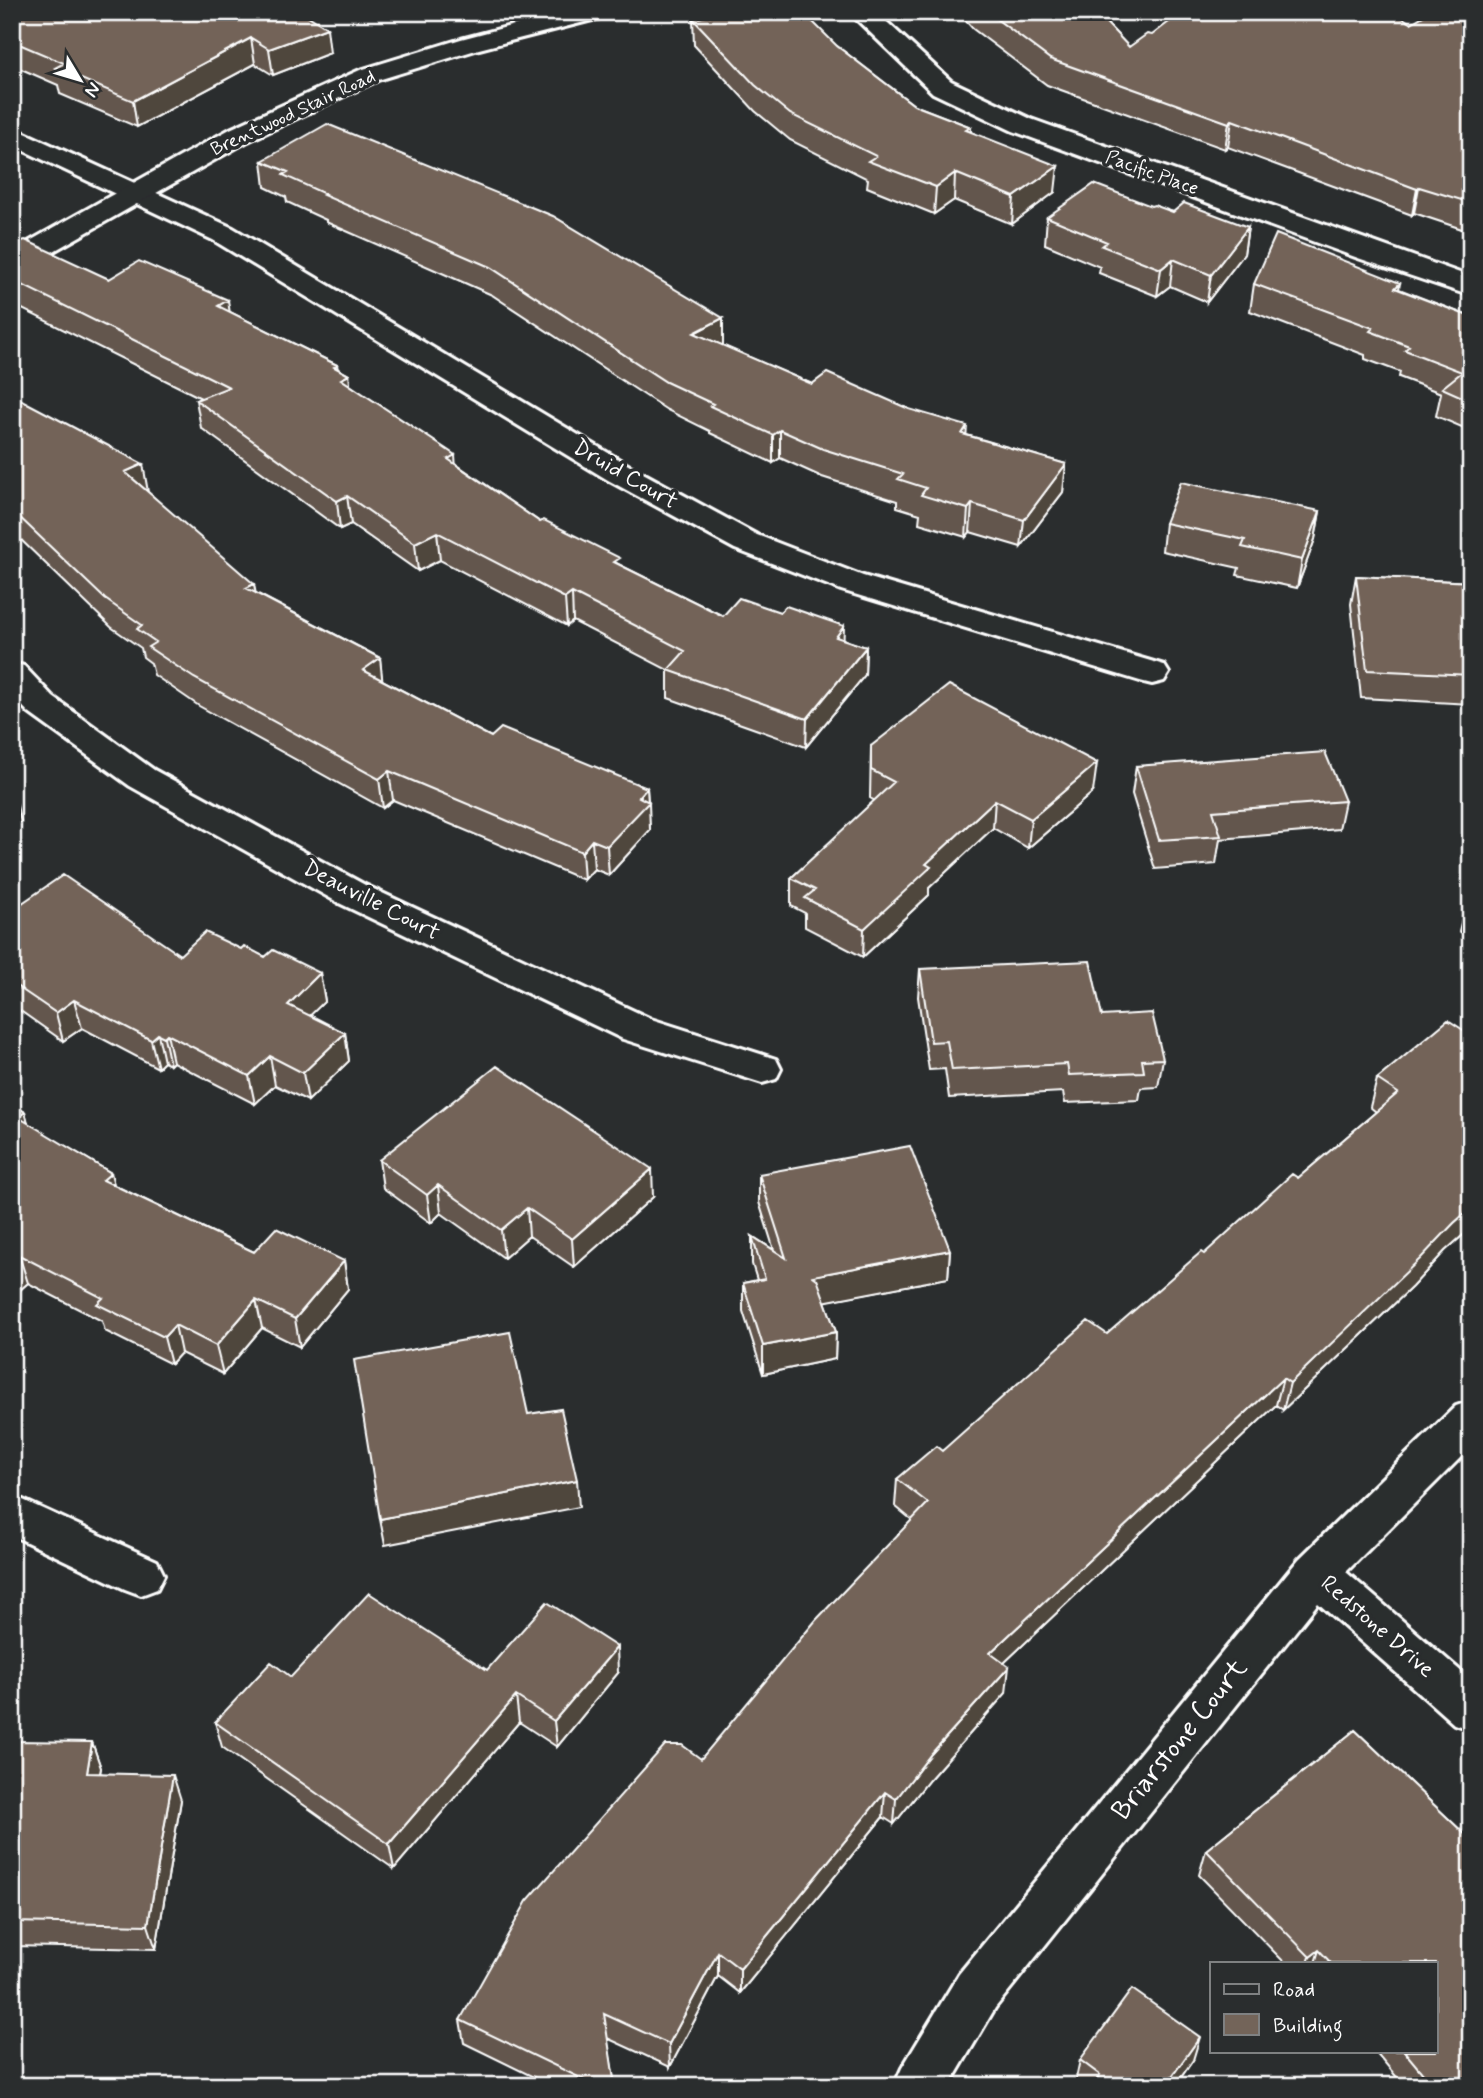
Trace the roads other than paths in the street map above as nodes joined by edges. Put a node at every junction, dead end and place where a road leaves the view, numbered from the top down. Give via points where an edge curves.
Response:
1 (594, 12) edge
2 (861, 12) edge
3 (12, 135) edge
4 (135, 194) junction
5 (12, 263) edge
6 (1471, 287) edge
7 (1152, 673) dead end
8 (12, 674) edge
9 (762, 1069) dead end
10 (1471, 1419) edge
11 (12, 1514) edge
12 (1315, 1573) junction
13 (141, 1575) dead end
14 (1471, 1709) edge
15 (920, 2086) edge

1 - 4 street, Brentwood Stair Road via 369,75 239,135
2 - 6 street, Pacific Place via 942,87 1022,125
3 - 4 street, Druid Court
4 - 5 street, Brentwood Stair Road
4 - 7 street, Druid Court via 223,234 620,473 746,542 852,583
8 - 9 street, Deauville Court via 41,705 142,778 352,894 637,1029
10 - 12 street, Briarstone Court
11 - 13 street
12 - 14 street, Redstone Drive
12 - 15 street, Briarstone Court via 978,1991

